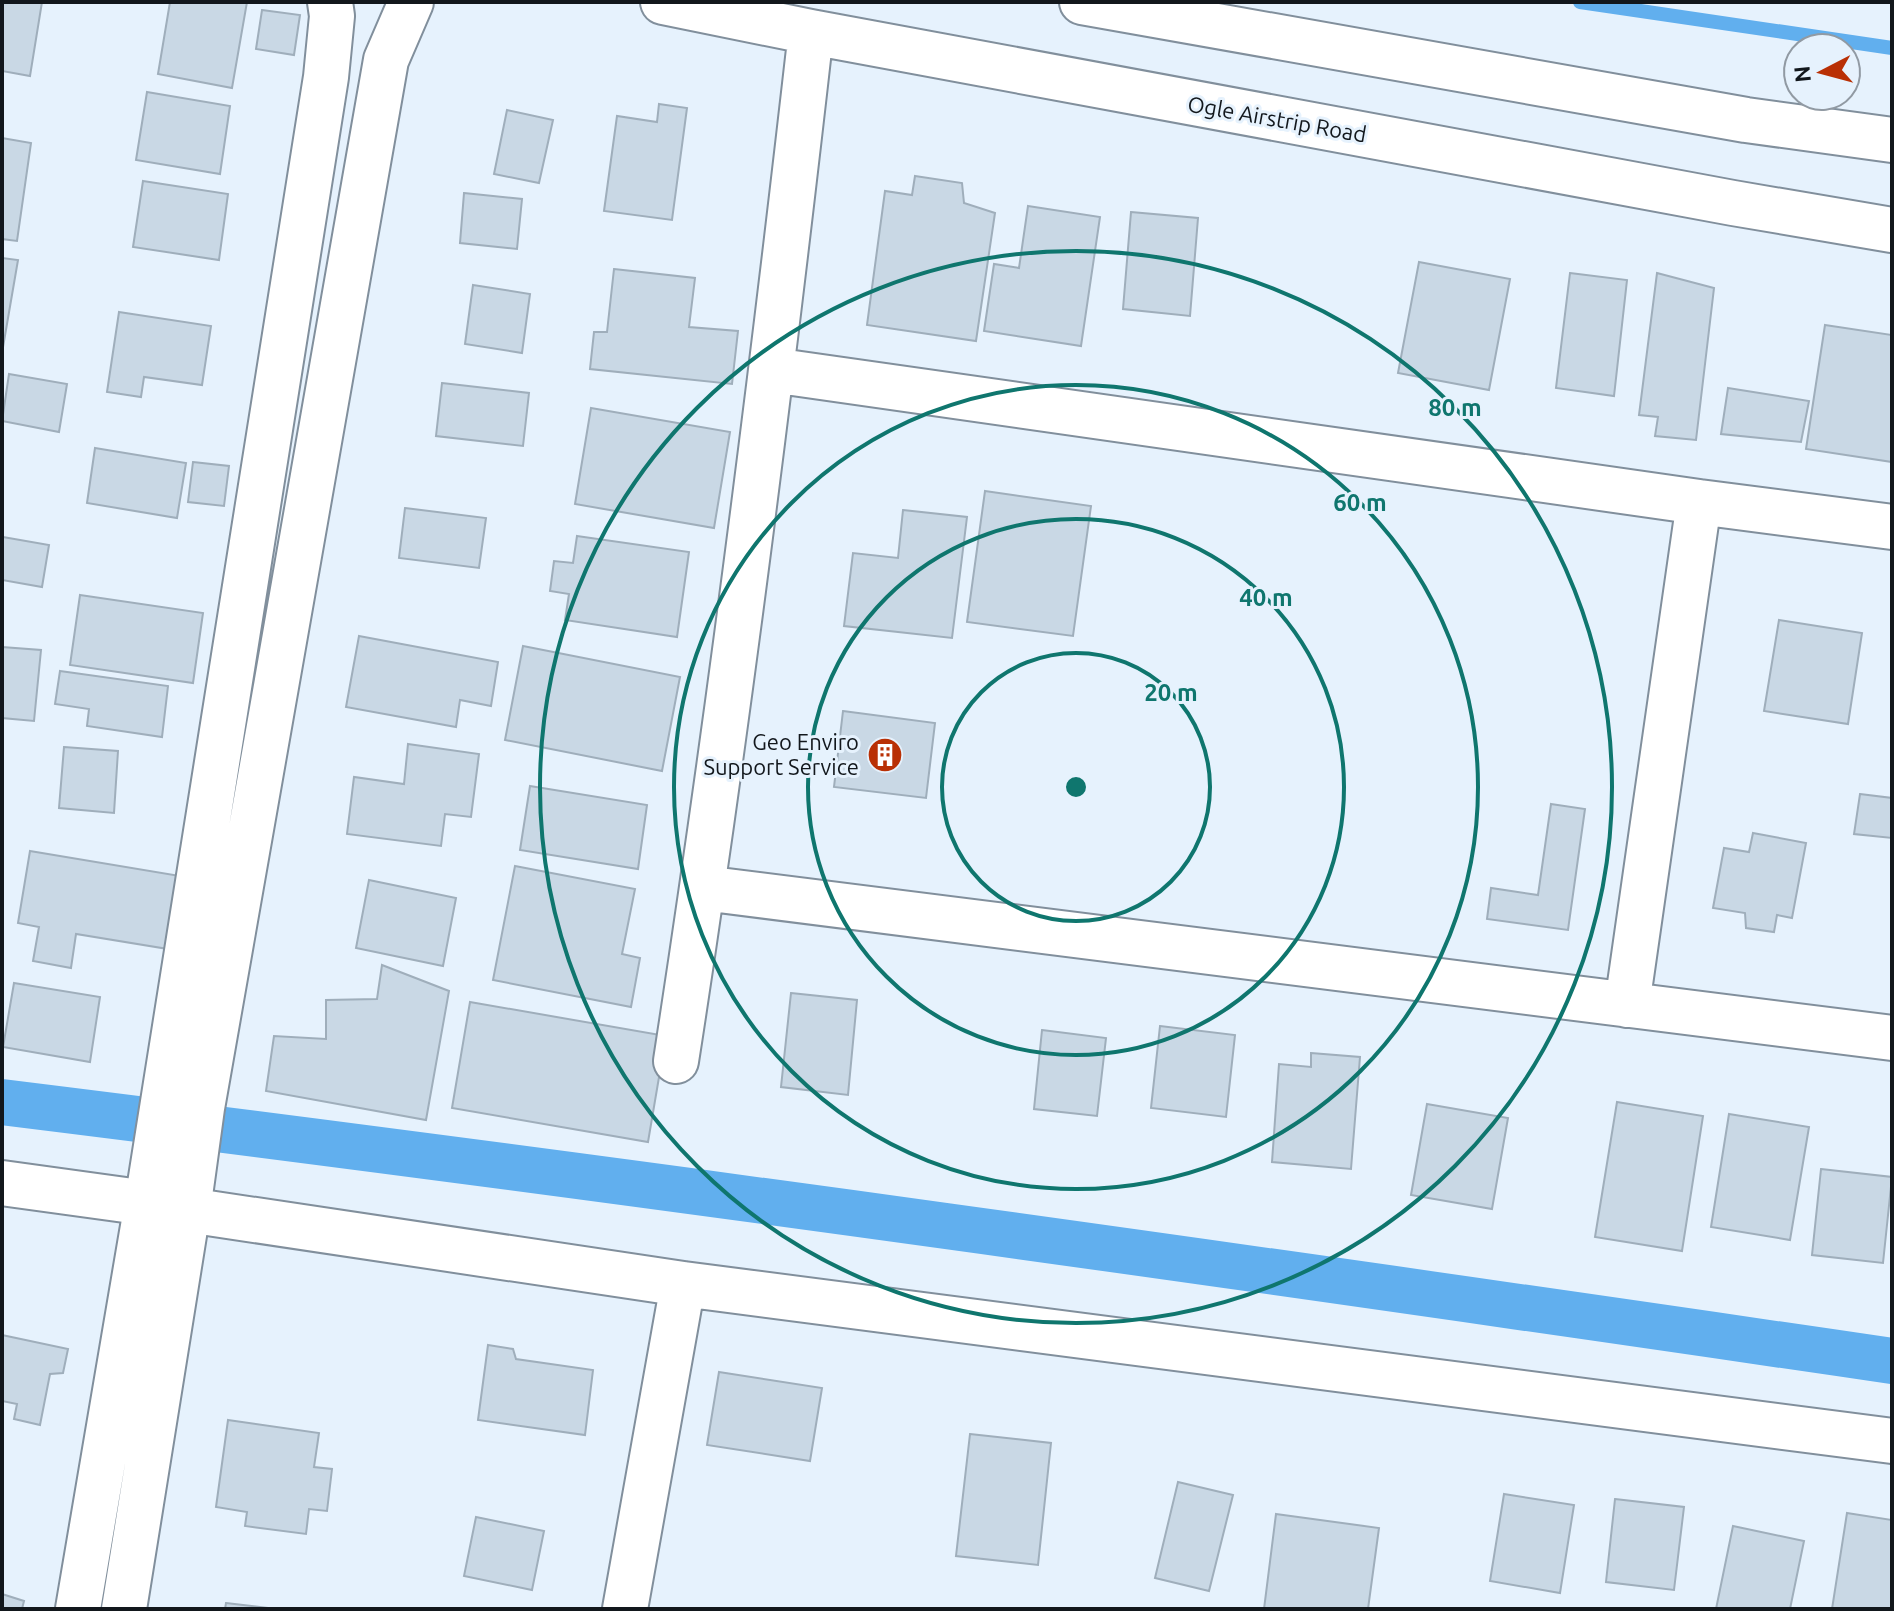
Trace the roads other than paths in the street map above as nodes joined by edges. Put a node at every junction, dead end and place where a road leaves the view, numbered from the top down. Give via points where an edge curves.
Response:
1 (330, 2) edge
2 (411, 2) edge
3 (663, 2) edge
4 (1082, 2) edge
5 (811, 32) junction
6 (1892, 140) edge
7 (1892, 230) edge
8 (772, 370) junction
9 (1699, 502) junction
10 (1892, 527) edge
11 (703, 888) junction
12 (1627, 1005) junction
13 (1892, 1038) edge
14 (676, 1061) dead end
15 (182, 1105) junction
16 (2, 1183) edge
17 (170, 1187) junction
18 (683, 1284) junction
19 (1892, 1441) edge
20 (78, 1609) edge
21 (124, 1609) edge
22 (625, 1609) edge

1 - 15 street via 324,92
2 - 15 street via 386,60
3 - 5 street, Ogle Airstrip Road
4 - 6 street via 1746,120
5 - 7 street, Ogle Airstrip Road
5 - 8 street
8 - 9 street
8 - 11 street
9 - 10 street
9 - 12 street
11 - 12 street
11 - 14 street
12 - 13 street
15 - 17 street
16 - 17 street
17 - 18 street
17 - 20 street
17 - 21 street
18 - 19 street
18 - 22 street

